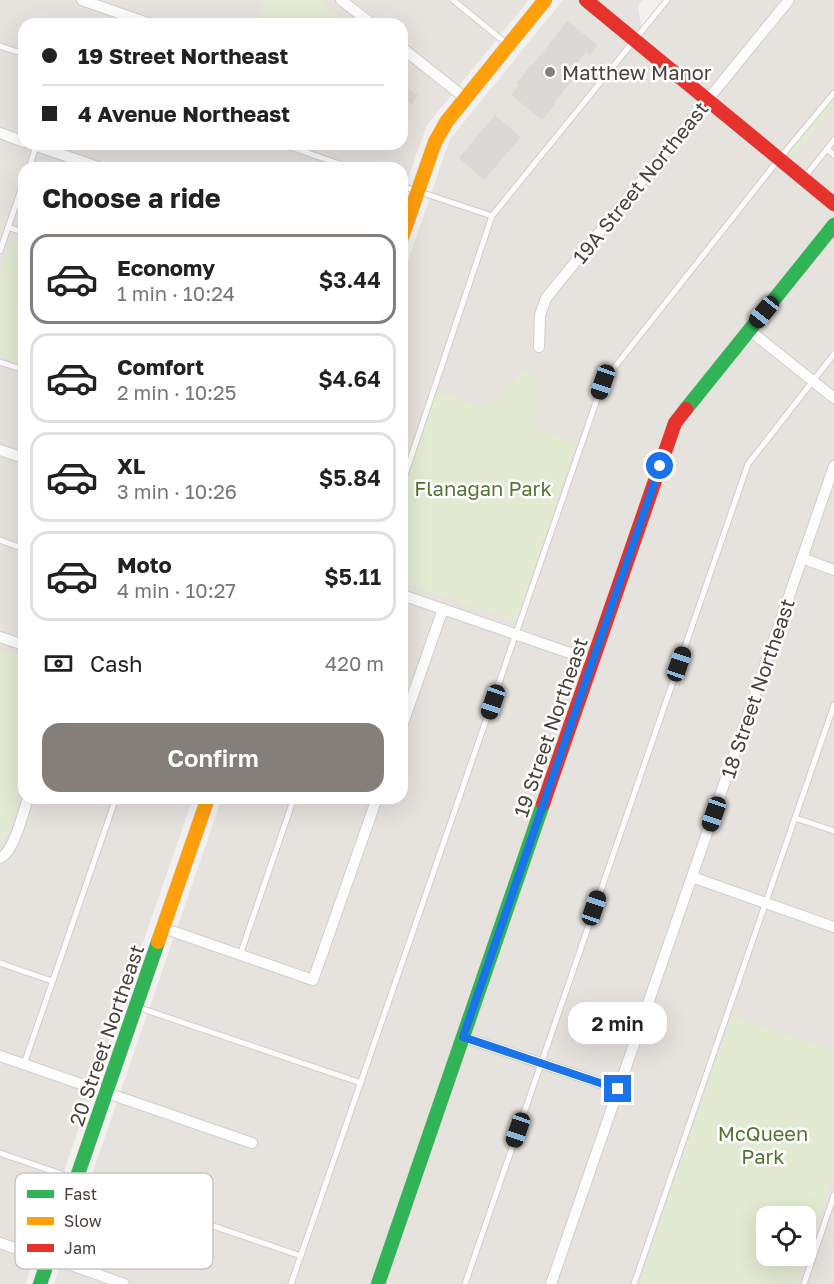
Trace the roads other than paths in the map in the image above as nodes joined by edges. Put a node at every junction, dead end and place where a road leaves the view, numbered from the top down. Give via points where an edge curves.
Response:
1 (82, 0) edge
2 (341, 0) edge
3 (453, 0) edge
4 (545, 0) edge
5 (667, 0) edge
6 (789, 0) edge
7 (594, 2) edge
8 (133, 18) edge
9 (364, 18) edge
10 (634, 40) junction
11 (509, 45) junction
12 (0, 46) edge
13 (18, 52) edge
14 (408, 53) edge
15 (834, 93) edge
16 (465, 98) junction
17 (707, 100) junction
18 (0, 134) edge
19 (18, 140) edge
20 (834, 140) edge
21 (827, 149) junction
22 (49, 150) edge
23 (299, 150) edge
24 (834, 155) edge
25 (779, 159) junction
26 (84, 162) edge
27 (334, 162) edge
28 (803, 179) junction
29 (408, 188) edge
30 (418, 191) junction
31 (18, 199) edge
32 (834, 204) edge
33 (492, 216) junction
34 (408, 220) edge
35 (834, 225) edge
36 (8, 227) junction
37 (18, 231) edge
38 (0, 251) edge
39 (749, 330) junction
40 (539, 347) dead end
41 (834, 354) edge
42 (0, 362) edge
43 (18, 368) edge
44 (813, 381) junction
45 (834, 398) edge
46 (0, 450) edge
47 (18, 456) edge
48 (408, 466) edge
49 (834, 466) edge
50 (0, 540) edge
51 (18, 547) edge
52 (802, 558) junction
53 (834, 570) edge
54 (408, 597) edge
55 (443, 609) junction
56 (516, 634) junction
57 (0, 637) edge
58 (18, 643) edge
59 (593, 661) junction
60 (834, 705) edge
61 (408, 709) edge
62 (26, 804) edge
63 (114, 804) edge
64 (206, 804) edge
65 (292, 804) edge
66 (375, 804) edge
67 (795, 818) junction
68 (834, 831) edge
69 (0, 858) edge
70 (692, 877) junction
71 (766, 903) junction
72 (834, 927) edge
73 (163, 928) junction
74 (240, 955) junction
75 (0, 963) edge
76 (52, 981) junction
77 (136, 1006) junction
78 (463, 1037) junction
79 (0, 1056) edge
80 (24, 1064) junction
81 (541, 1064) junction
82 (361, 1083) junction
83 (618, 1089) junction
84 (106, 1093) junction
85 (252, 1143) dead end
86 (0, 1154) edge
87 (56, 1173) edge
88 (78, 1173) edge
89 (834, 1196) edge
90 (213, 1226) edge
91 (0, 1243) edge
92 (15, 1248) edge
93 (301, 1256) junction
94 (45, 1269) edge
95 (81, 1269) edge
96 (40, 1284) edge
97 (124, 1284) edge
98 (291, 1284) edge
99 (378, 1284) edge
100 (465, 1284) edge
101 (551, 1284) edge
102 (634, 1284) edge
103 (804, 1284) edge

1 - 8 street
2 - 9 street
3 - 11 lane
4 - 11 street
5 - 10 lane
6 - 17 street, 19A Street Northeast
7 - 10 street
10 - 17 street
10 - 33 lane
11 - 16 street
12 - 13 lane
14 - 16 street
15 - 25 lane
16 - 30 street via 435,142
17 - 25 street
17 - 40 street, 19A Street Northeast via 546,298 540,315
18 - 19 street
20 - 21 lane
21 - 24 lane
21 - 28 lane
22 - 26 street
23 - 27 lane
25 - 28 street
25 - 56 lane via 603,382
28 - 32 street
29 - 30 lane
30 - 33 lane
30 - 34 street
31 - 36 lane
33 - 48 lane
35 - 39 street, 19 Street Northeast
36 - 37 lane
36 - 38 lane
39 - 44 street
39 - 59 street, 19 Street Northeast via 675,423
41 - 44 lane
42 - 43 lane
44 - 45 street
44 - 81 lane via 747,464
46 - 47 street
49 - 52 street, 18 Street Northeast
50 - 51 lane
52 - 53 street
52 - 70 street, 18 Street Northeast
54 - 55 street
55 - 56 street
55 - 61 street
56 - 59 street
56 - 82 lane
57 - 58 street
59 - 78 street, 19 Street Northeast
60 - 67 lane
62 - 69 street via 11,848
63 - 76 lane
64 - 73 street, 20 Street Northeast
65 - 74 lane
66 - 74 street via 313,980
67 - 68 lane
67 - 71 lane
70 - 71 street
70 - 83 street, 18 Street Northeast
71 - 72 street
71 - 102 lane
73 - 74 street
73 - 77 street, 20 Street Northeast
75 - 76 lane
76 - 80 lane
77 - 82 lane
77 - 84 street, 20 Street Northeast
78 - 81 street
78 - 99 street, 19 Street Northeast
79 - 80 street
80 - 84 street
81 - 83 street
81 - 100 lane
82 - 93 lane
83 - 101 street, 18 Street Northeast
84 - 85 street
84 - 88 street, 20 Street Northeast
86 - 87 lane
89 - 103 lane
90 - 93 lane
91 - 92 street
93 - 98 lane
94 - 96 street, 20 Street Northeast
95 - 97 street

